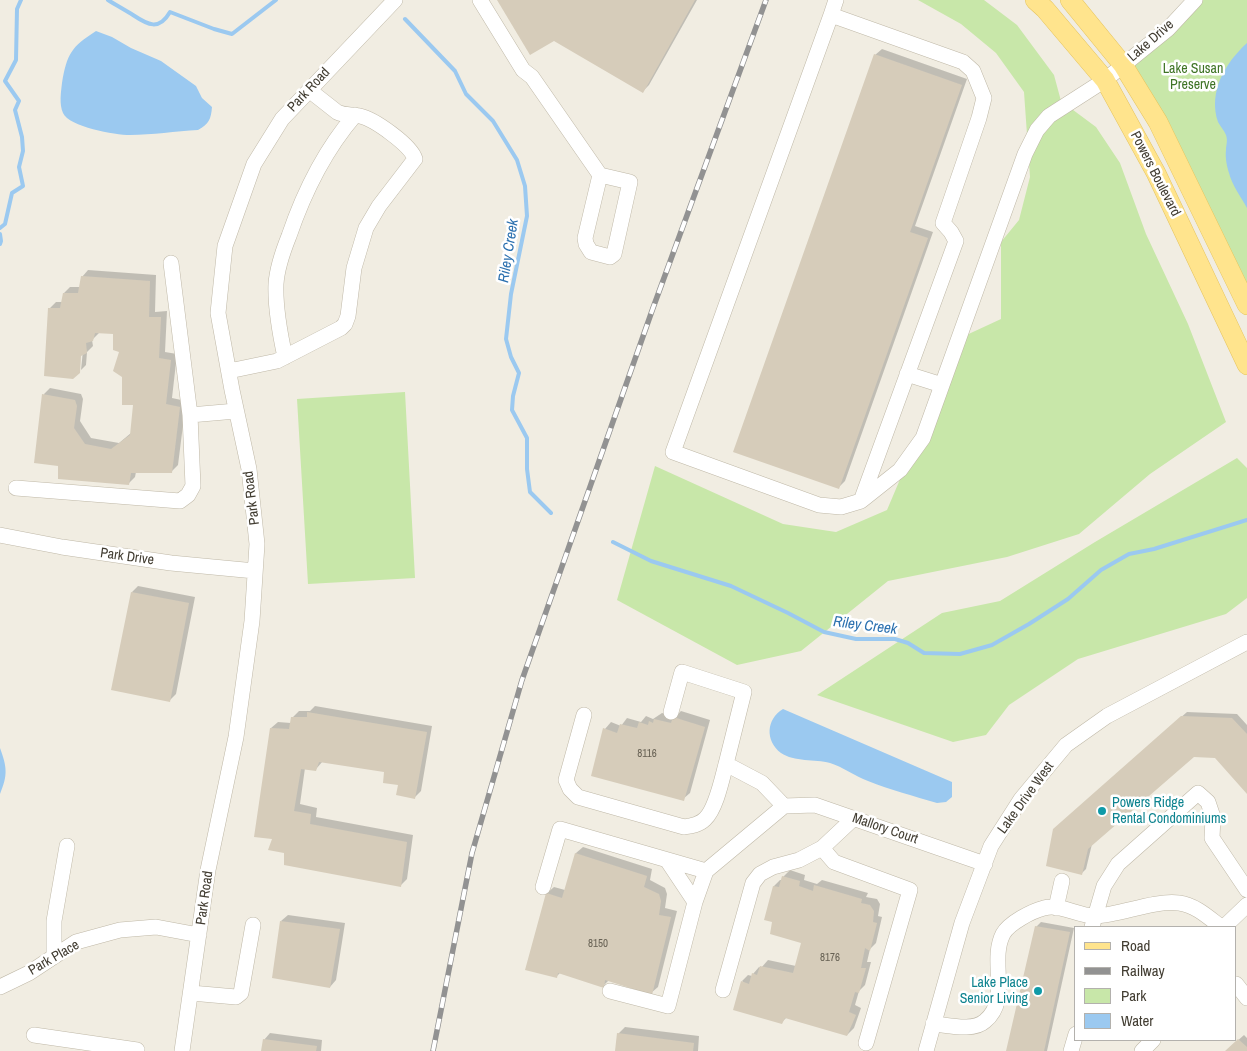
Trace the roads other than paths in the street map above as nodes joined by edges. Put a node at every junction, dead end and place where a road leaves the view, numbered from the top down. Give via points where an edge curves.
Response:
1 (395, 0) edge
2 (480, 0) edge
3 (836, 0) edge
4 (1035, 0) edge
5 (1070, 0) edge
6 (1195, 0) edge
7 (831, 15) junction
8 (1123, 65) junction
9 (1105, 80) junction
10 (309, 90) junction
11 (355, 116) junction
12 (600, 175) junction
13 (171, 263) dead end
14 (1247, 305) edge
15 (285, 357) junction
16 (1247, 365) edge
17 (229, 371) junction
18 (907, 374) junction
19 (942, 385) junction
20 (236, 411) junction
21 (190, 414) junction
22 (16, 488) dead end
23 (861, 501) junction
24 (0, 535) edge
25 (255, 571) junction
26 (1247, 642) edge
27 (670, 712) dead end
28 (584, 716) dead end
29 (726, 764) junction
30 (784, 806) junction
31 (854, 818) junction
32 (67, 846) dead end
33 (822, 848) junction
34 (668, 860) junction
35 (985, 864) junction
36 (706, 871) junction
37 (1062, 881) dead end
38 (543, 887) dead end
39 (1247, 890) edge
40 (695, 902) junction
41 (1247, 905) edge
42 (1056, 908) junction
43 (1094, 922) edge
44 (253, 925) dead end
45 (1222, 926) edge
46 (1224, 926) edge
47 (199, 935) junction
48 (54, 956) junction
49 (1237, 985) edge
50 (0, 987) edge
51 (723, 990) dead end
52 (610, 991) dead end
53 (191, 993) junction
54 (1247, 998) edge
55 (933, 1024) junction
56 (34, 1035) dead end
57 (1152, 1041) edge
58 (866, 1043) dead end
59 (137, 1050) edge
60 (182, 1051) edge
61 (926, 1051) edge
62 (1142, 1051) edge

1 - 10 street, Park Road
2 - 12 street via 524,70
3 - 7 street
4 - 9 main road, Powers Boulevard
5 - 8 main road, Powers Boulevard
6 - 8 street, Lake Drive via 1168,29
7 - 18 street via 963,62 973,71 984,98 943,222 956,241
7 - 23 street via 673,452 819,505 841,507
8 - 9 street, Lake Drive
8 - 14 main road, Powers Boulevard via 1158,122
9 - 16 main road, Powers Boulevard via 1156,173
9 - 19 street, Lake Drive via 1049,116 1037,130 1025,154
10 - 11 street via 337,112
10 - 17 street, Park Road via 282,119 254,164 225,246 218,313
11 - 15 street via 323,158 296,215 282,255 276,284
11 - 15 street via 372,121 408,146 415,158 366,228 354,268 345,324
12 - 12 street via 630,182 614,254 610,257 591,252 585,238
13 - 21 street
15 - 17 street
17 - 20 street, Park Road
18 - 19 street
18 - 23 street
19 - 23 street, Lake Drive via 923,438 912,454 900,470
20 - 21 street
20 - 25 street, Park Road via 249,469 257,544
21 - 22 street via 193,486 188,496 180,501
24 - 25 street, Park Drive via 62,548
25 - 47 street, Park Road via 252,621 236,738 208,870
26 - 35 street, Lake Drive West via 1107,716 1066,745 1022,798 991,846
27 - 29 street via 682,672 744,692
28 - 29 street via 566,780 578,797 684,827 706,819
29 - 30 street via 762,783
30 - 31 street, Mallory Court via 815,805
30 - 36 street
31 - 33 street
31 - 35 street, Mallory Court
32 - 48 street via 54,921
33 - 51 street via 799,860 773,867 760,874 753,883
33 - 58 street via 834,862 910,890
34 - 36 street
34 - 38 street via 560,829
34 - 40 street
35 - 55 street, Lake Drive West via 959,932
36 - 40 street
37 - 42 street
39 - 43 street via 1212,838 1213,817 1208,802 1198,794 1118,864 1104,886
40 - 52 street via 668,1006
41 - 46 street
42 - 43 street
42 - 55 street via 1046,907 1028,913 1003,933 998,950 999,995 994,1011 985,1022 977,1026
43 - 45 street via 1152,905 1179,903 1200,910
44 - 53 street via 241,992 236,997
47 - 48 street, Park Place via 156,928 120,930 76,942
47 - 53 street, Park Road
48 - 50 street, Park Place
49 - 54 street
53 - 60 street, Park Road
55 - 61 street, Lake Drive West
56 - 59 street
57 - 62 street

